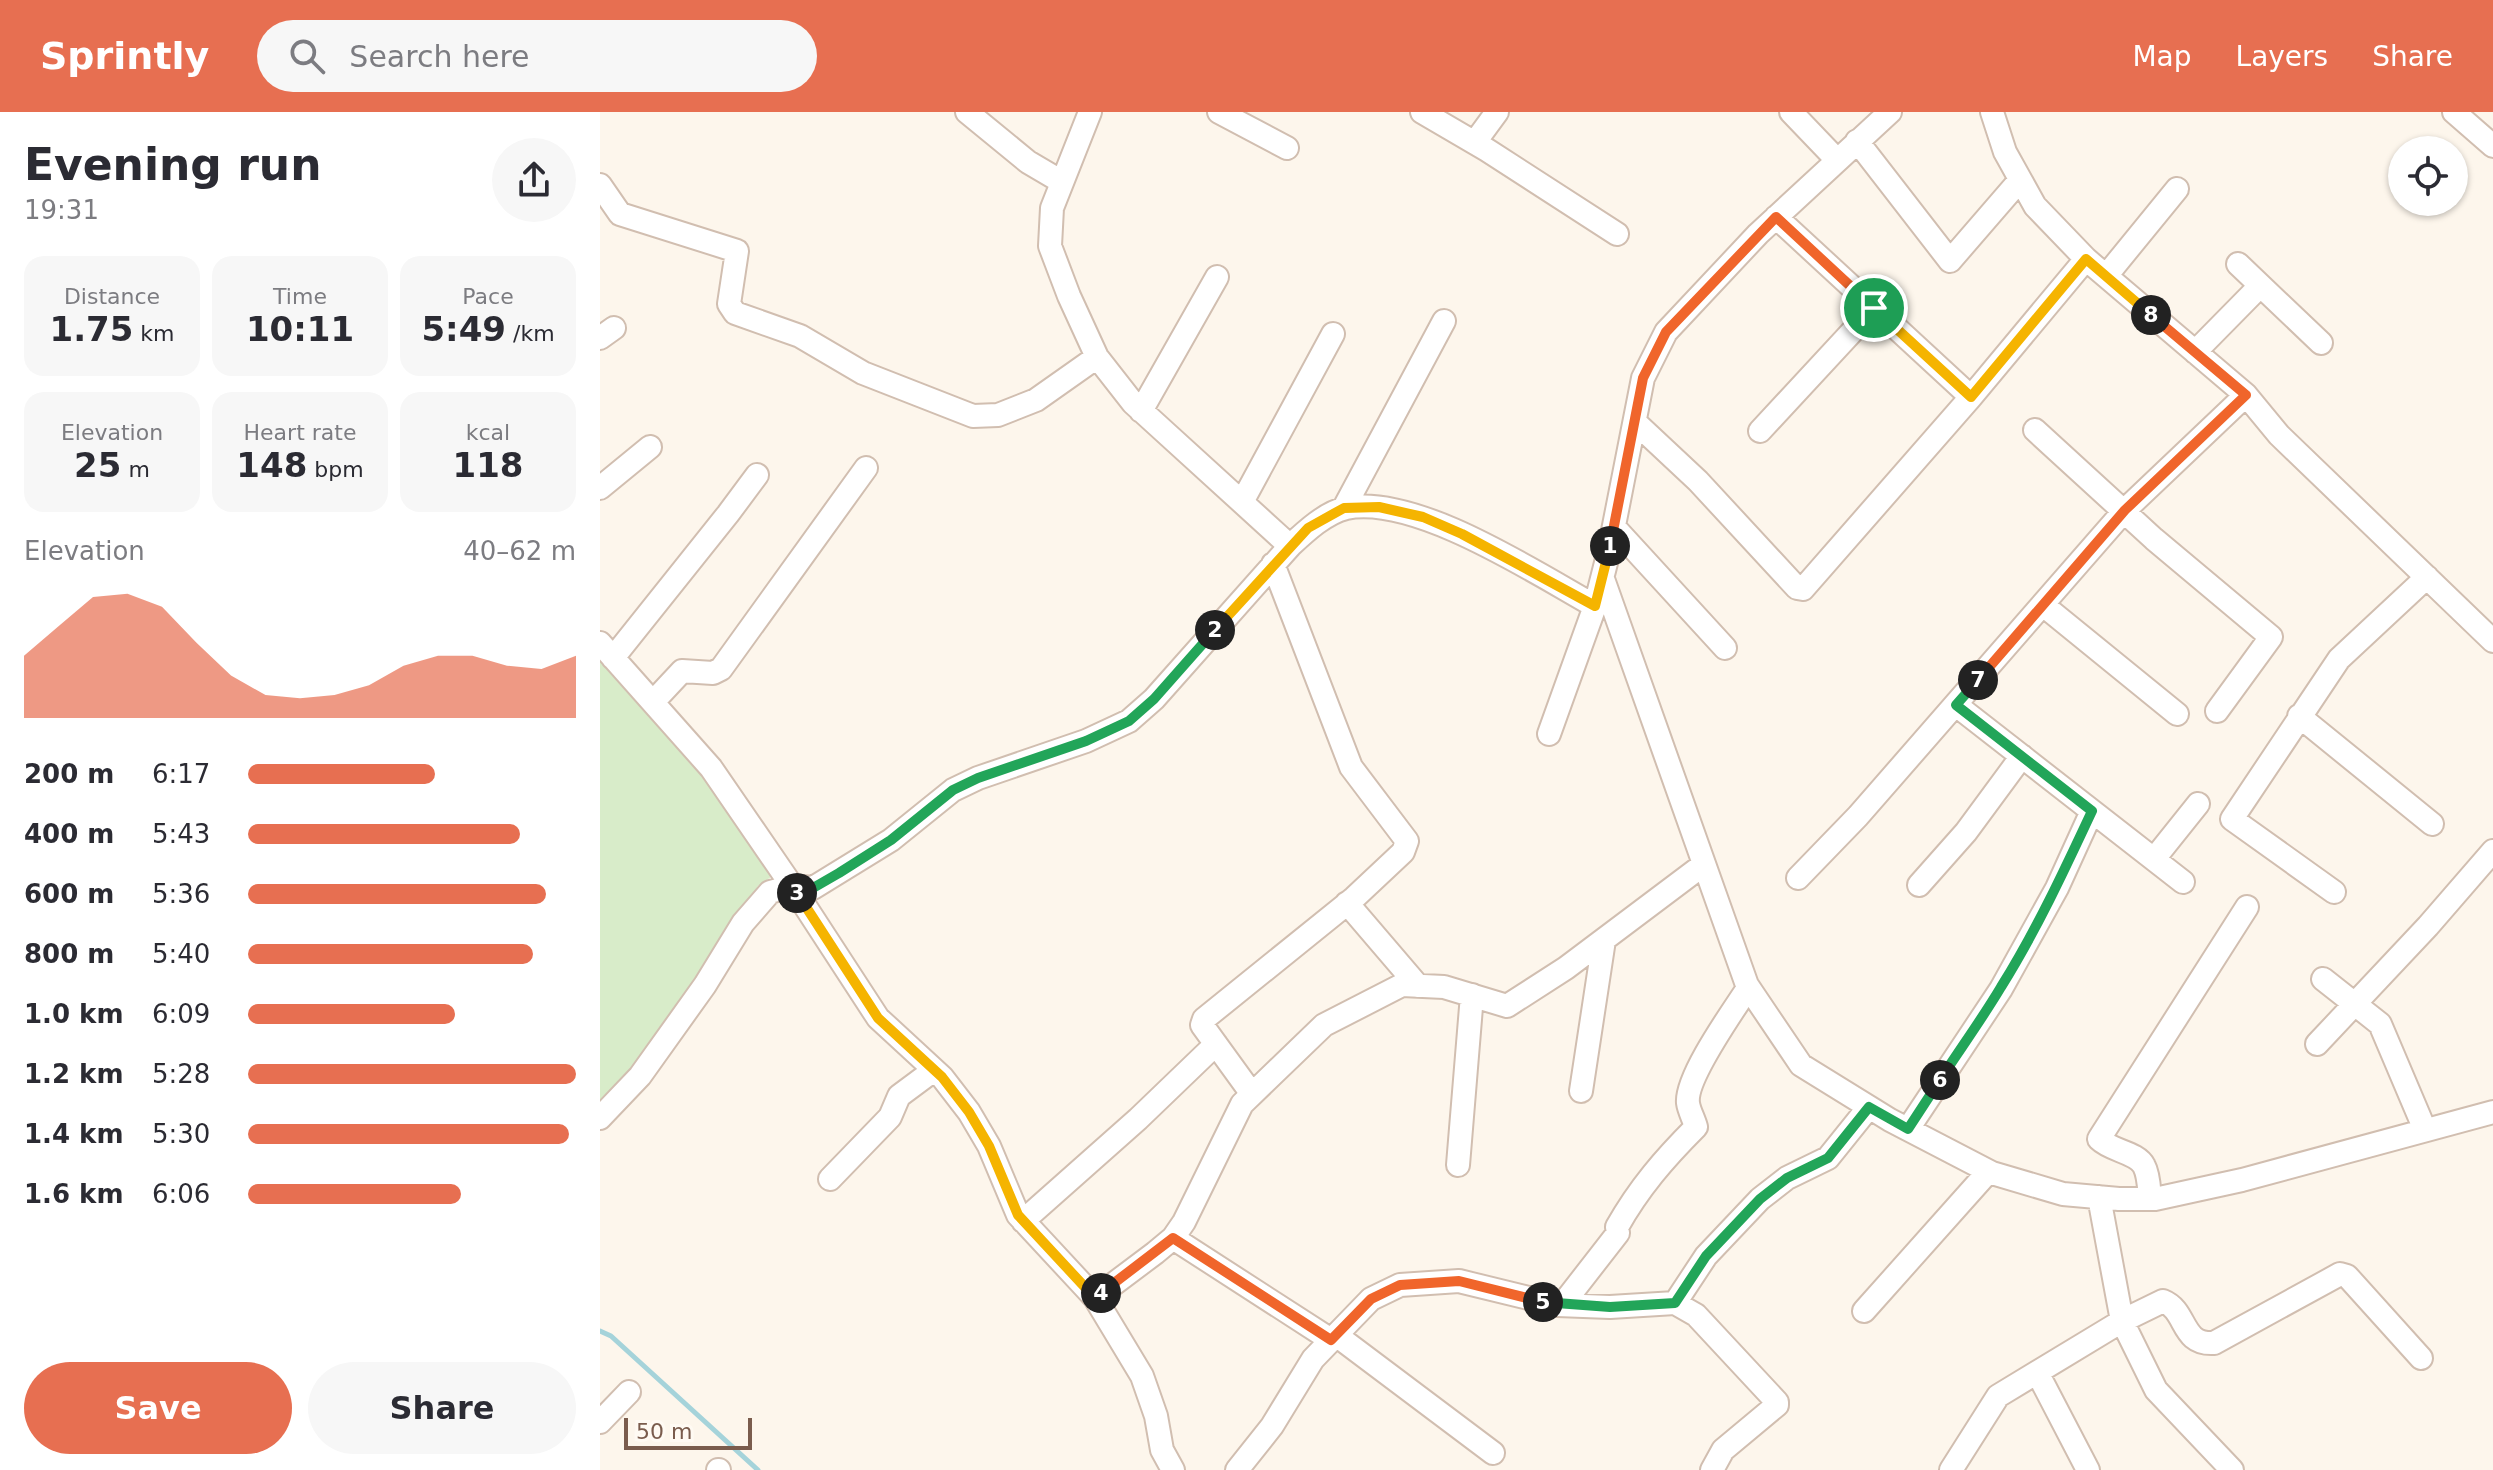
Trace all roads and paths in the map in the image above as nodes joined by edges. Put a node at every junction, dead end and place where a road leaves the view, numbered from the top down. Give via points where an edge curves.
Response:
1 (967, 112) edge
2 (1090, 112) edge
3 (1219, 112) edge
4 (1422, 112) edge
5 (1497, 112) edge
6 (1791, 112) edge
7 (1890, 112) edge
8 (1992, 112) edge
9 (2454, 112) edge
10 (1857, 141) junction
11 (1475, 142) junction
12 (2493, 146) edge
13 (1287, 148) dead end
14 (1837, 160) junction
15 (2020, 180) junction
16 (1062, 182) junction
17 (600, 185) edge
18 (2177, 189) dead end
19 (1776, 217) junction
20 (1617, 234) dead end
21 (2086, 259) junction
22 (2238, 264) dead end
23 (2106, 276) junction
24 (1217, 277) dead end
25 (2259, 287) junction
26 (1874, 308) junction
27 (1444, 321) dead end
28 (1333, 334) dead end
29 (2321, 343) dead end
30 (2195, 352) junction
31 (1097, 357) junction
32 (2246, 395) junction
33 (1971, 397) junction
34 (1141, 411) junction
35 (1636, 423) junction
36 (2035, 430) dead end
37 (1760, 431) dead end
38 (650, 447) dead end
39 (866, 468) dead end
40 (757, 475) dead end
41 (600, 488) edge
42 (1242, 502) junction
43 (1344, 508) junction
44 (2125, 510) junction
45 (1614, 527) junction
46 (1290, 546) junction
47 (1273, 564) junction
48 (2427, 577) junction
49 (1603, 579) junction
50 (2043, 605) junction
51 (1595, 606) junction
52 (2493, 641) edge
53 (1725, 648) dead end
54 (607, 651) edge
55 (653, 702) junction
56 (1956, 705) junction
57 (2217, 711) dead end
58 (2177, 714) dead end
59 (2299, 716) junction
60 (1549, 734) dead end
61 (2022, 756) junction
62 (2198, 804) dead end
63 (2092, 811) junction
64 (2432, 824) dead end
65 (2493, 851) edge
66 (2154, 859) junction
67 (1703, 865) junction
68 (1798, 878) dead end
69 (2183, 882) dead end
70 (1919, 885) dead end
71 (792, 886) junction
72 (2334, 892) dead end
73 (1347, 903) junction
74 (2247, 907) dead end
75 (1604, 940) junction
76 (2323, 979) dead end
77 (1418, 986) junction
78 (1748, 988) junction
79 (1472, 995) junction
80 (2354, 1004) junction
81 (2317, 1044) dead end
82 (1216, 1045) junction
83 (934, 1070) junction
84 (1581, 1091) dead end
85 (1252, 1094) junction
86 (1869, 1107) junction
87 (2493, 1112) edge
88 (600, 1118) edge
89 (1908, 1129) junction
90 (2425, 1130) junction
91 (1458, 1165) dead end
92 (1988, 1172) junction
93 (830, 1179) dead end
94 (2099, 1197) junction
95 (2150, 1199) junction
96 (1023, 1221) junction
97 (1173, 1238) junction
98 (1095, 1298) junction
99 (1675, 1303) junction
100 (1562, 1305) junction
101 (1864, 1311) dead end
102 (2122, 1321) junction
103 (1333, 1338) junction
104 (2421, 1358) dead end
105 (2038, 1374) junction
106 (629, 1392) dead end
107 (600, 1422) edge
108 (1493, 1453) dead end
109 (1173, 1470) edge
110 (1237, 1470) edge
111 (1712, 1470) edge
112 (1951, 1470) edge
113 (2088, 1470) edge
114 (2232, 1470) edge

1 - 16 street via 1028,162
2 - 16 street
3 - 13 street
4 - 11 street
5 - 11 street
6 - 14 street
7 - 10 street
8 - 15 street
9 - 12 street
10 - 14 street
10 - 15 street via 1950,261
11 - 20 street
14 - 19 street
15 - 21 street via 2035,206
16 - 31 street via 1052,208 1050,246
17 - 31 street via 620,214 737,251 729,304 735,313 800,336 863,373 973,416 998,415 1036,400
18 - 23 street
19 - 26 street
19 - 35 street via 1666,332 1643,378
21 - 23 street
21 - 33 street
22 - 25 street
23 - 30 street
24 - 34 street
25 - 29 street
25 - 30 street
26 - 33 street
26 - 37 street
27 - 43 street
28 - 42 street
30 - 32 street
31 - 34 street
32 - 44 street
32 - 48 street via 2279,435
33 - 35 street via 1803,589
34 - 42 street
35 - 45 street
36 - 44 street
38 - 41 street
39 - 55 street via 721,669 682,671
40 - 54 street
42 - 46 street
43 - 46 street via 1308,528
43 - 51 street via 1379,507 1423,517
44 - 50 street
44 - 57 street via 2271,637
45 - 49 street
45 - 53 street
46 - 47 street
47 - 71 street via 1129,721 953,790 839,873 813,888
47 - 73 street via 1351,767 1407,841 1403,852
48 - 52 street
48 - 59 street via 2339,659
49 - 51 street
49 - 67 street
50 - 56 street
50 - 58 street
51 - 60 street
54 - 55 street
55 - 71 street via 711,768
56 - 61 street
56 - 68 street
59 - 64 street
59 - 72 street via 2232,819
61 - 63 street
61 - 70 street
62 - 66 street
63 - 66 street
63 - 89 street via 2007,978
65 - 80 street
66 - 69 street
67 - 75 street
67 - 78 street
71 - 83 street via 878,1018
71 - 88 street via 770,892 743,923 640,1076
73 - 77 street
73 - 82 street via 1204,1019 1202,1025
74 - 95 street via 2099,1139 2144,1164
75 - 79 street via 1507,1006
75 - 84 street
76 - 80 street
77 - 79 street
77 - 85 street via 1402,985 1324,1025
78 - 86 street via 1801,1065
78 - 100 street via 1689,1091 1696,1127 1660,1162 1630,1204 1618,1233
79 - 91 street
80 - 81 street
80 - 90 street via 2380,1024
82 - 85 street
82 - 96 street
83 - 93 street via 899,1096 890,1117
83 - 96 street via 983,1135
85 - 97 street
86 - 89 street
86 - 99 street via 1828,1158 1787,1178 1760,1199 1706,1256
87 - 90 street
89 - 92 street
90 - 95 street
92 - 94 street via 2063,1194
92 - 101 street
94 - 95 street
94 - 102 street
96 - 98 street
97 - 98 street
97 - 103 street
98 - 109 street via 1142,1376 1162,1450
99 - 100 street
99 - 111 street via 1696,1315 1777,1402 1723,1450
100 - 103 street via 1459,1281 1400,1285 1371,1299
102 - 104 street via 2163,1301 2172,1305 2192,1338 2214,1343 2340,1274
102 - 105 street
102 - 114 street via 2156,1390
103 - 108 street
103 - 110 street
105 - 112 street via 1998,1396
105 - 113 street
106 - 107 street

